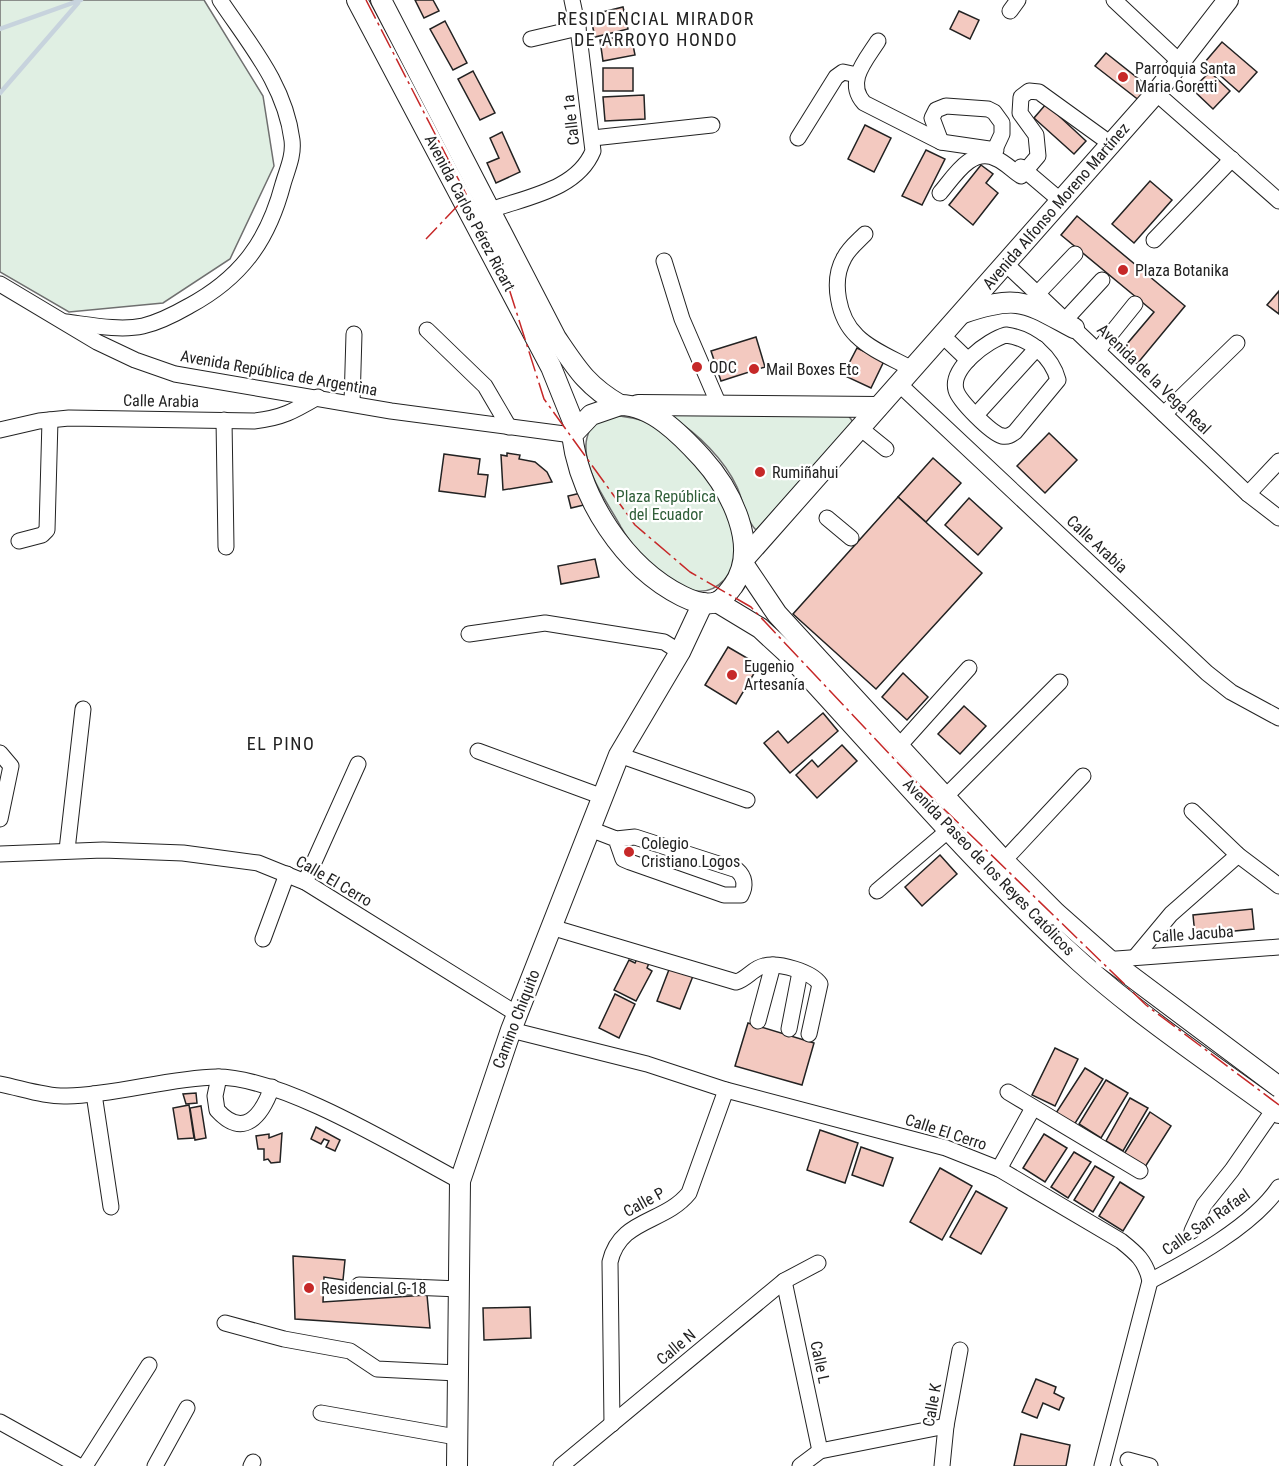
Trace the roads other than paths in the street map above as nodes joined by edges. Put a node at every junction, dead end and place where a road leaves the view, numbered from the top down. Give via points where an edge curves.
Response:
1 (220, 0) edge
2 (357, 0) edge
3 (381, 0) edge
4 (573, 0) edge
5 (1114, 0) edge
6 (1228, 0) edge
7 (578, 28) junction
8 (531, 39) dead end
9 (878, 41) dead end
10 (1180, 62) junction
11 (857, 75) junction
12 (1156, 93) junction
13 (712, 125) dead end
14 (593, 138) junction
15 (798, 138) dead end
16 (942, 142) junction
17 (1111, 144) junction
18 (996, 149) junction
19 (1232, 159) junction
20 (1027, 172) junction
21 (940, 194) dead end
22 (1061, 201) junction
23 (1279, 201) edge
24 (491, 210) junction
25 (866, 234) dead end
26 (1154, 240) dead end
27 (1075, 254) dead end
28 (664, 261) dead end
29 (1006, 264) junction
30 (1102, 280) dead end
31 (0, 284) edge
32 (1038, 293) junction
33 (1135, 304) dead end
34 (961, 314) junction
35 (59, 321) junction
36 (1070, 323) junction
37 (427, 330) dead end
38 (354, 334) dead end
39 (942, 335) junction
40 (1237, 343) dead end
41 (1037, 348) junction
42 (1098, 350) junction
43 (968, 360) junction
44 (906, 377) junction
45 (318, 397) junction
46 (352, 403) junction
47 (627, 405) junction
48 (719, 405) junction
49 (878, 407) junction
50 (1164, 414) junction
51 (976, 415) junction
52 (50, 420) junction
53 (224, 420) junction
54 (509, 427) junction
55 (860, 428) junction
56 (0, 430) edge
57 (574, 432) junction
58 (886, 449) dead end
59 (1279, 461) edge
60 (1248, 494) junction
61 (827, 518) dead end
62 (1279, 518) edge
63 (851, 538) dead end
64 (19, 541) dead end
65 (226, 547) dead end
66 (744, 562) junction
67 (710, 602) junction
68 (469, 634) dead end
69 (680, 652) junction
70 (969, 668) dead end
71 (1060, 682) dead end
72 (83, 709) dead end
73 (1279, 718) edge
74 (899, 746) junction
75 (477, 751) dead end
76 (0, 753) edge
77 (619, 755) junction
78 (358, 764) dead end
79 (1083, 776) dead end
80 (603, 797) junction
81 (945, 797) junction
82 (747, 800) dead end
83 (1192, 811) dead end
84 (0, 819) edge
85 (590, 829) junction
86 (950, 829) junction
87 (616, 839) junction
88 (67, 850) junction
89 (0, 854) edge
90 (1239, 855) junction
91 (997, 867) junction
92 (287, 874) junction
93 (305, 882) junction
94 (1279, 886) edge
95 (877, 891) dead end
96 (551, 927) junction
97 (263, 939) dead end
98 (1279, 947) edge
99 (1136, 956) junction
100 (1108, 959) junction
101 (1082, 964) junction
102 (773, 965) junction
103 (800, 972) junction
104 (758, 1021) dead end
105 (514, 1022) junction
106 (789, 1029) dead end
107 (809, 1034) dead end
108 (219, 1077) junction
109 (0, 1084) edge
110 (272, 1087) junction
111 (1279, 1087) edge
112 (726, 1090) junction
113 (1008, 1092) dead end
114 (94, 1094) junction
115 (1033, 1108) junction
116 (1277, 1108) edge
117 (999, 1169) junction
118 (1140, 1171) dead end
119 (460, 1181) junction
120 (1279, 1188) edge
121 (111, 1207) dead end
122 (1192, 1231) dead end
123 (818, 1263) dead end
124 (784, 1281) junction
125 (1150, 1281) junction
126 (359, 1285) dead end
127 (459, 1289) junction
128 (225, 1323) dead end
129 (960, 1350) dead end
130 (149, 1365) dead end
131 (457, 1373) junction
132 (188, 1408) dead end
133 (321, 1413) dead end
134 (0, 1422) edge
135 (612, 1424) junction
136 (946, 1426) junction
137 (456, 1437) junction
138 (820, 1451) junction
139 (1128, 1460) dead end
140 (79, 1466) edge
141 (85, 1466) edge
142 (155, 1466) edge
143 (456, 1466) edge
144 (561, 1466) edge
145 (801, 1466) edge
146 (942, 1466) edge
147 (1102, 1466) edge
148 (1150, 1466) edge

1 - 35 street via 276,84 292,140 292,154 268,225 245,265 209,296 170,317 142,326
2 - 57 main road, Avenida Carlos Pérez Ricart via 552,367
3 - 24 main road, Avenida Carlos Pérez Ricart
4 - 7 street, Calle 1a
5 - 10 street
6 - 10 main road, Avenida Alfonso Moreno Martínez
7 - 8 street
7 - 14 street, Calle 1a
9 - 11 street
10 - 12 main road, Avenida Alfonso Moreno Martínez
11 - 15 street via 843,72 836,77
11 - 16 street via 856,92 864,103
12 - 17 main road, Avenida Alfonso Moreno Martínez
12 - 19 street
13 - 14 street
14 - 24 street, Calle 1a via 588,162 569,181
16 - 18 street
16 - 18 street via 933,118 936,110 946,106 988,109 1002,123
17 - 20 street via 1039,92 1029,91 1021,97 1020,113 1036,135 1038,156
17 - 22 main road, Avenida Alfonso Moreno Martínez
18 - 20 street
19 - 23 street
19 - 26 street
20 - 21 street via 1021,176 997,158 976,157
20 - 22 street
22 - 29 main road, Avenida Alfonso Moreno Martínez
24 - 47 main road, Avenida Carlos Pérez Ricart via 556,338 575,367 596,391
25 - 44 street, Calle Arabia via 843,260 838,284 843,315 857,337
27 - 32 street
28 - 48 street via 682,319
29 - 32 street, Avenida de la Vega Real
29 - 34 main road, Avenida Alfonso Moreno Martínez
30 - 36 street
31 - 35 street, Avenida República de Argentina
32 - 36 street, Avenida de la Vega Real
33 - 42 street
34 - 36 main road via 1003,301 1018,302
34 - 39 main road, Avenida Alfonso Moreno Martínez
35 - 45 street, Avenida República de Argentina via 135,360 175,374
36 - 42 street, Avenida de la Vega Real
37 - 54 street via 485,386
38 - 46 street
39 - 43 street
39 - 44 main road, Avenida Alfonso Moreno Martínez
40 - 50 street
41 - 43 street via 1006,335 994,338
41 - 51 street
41 - 51 street via 1055,366 1058,380 1015,432 999,435
42 - 50 street, Avenida de la Vega Real
43 - 51 street via 956,379 955,389
44 - 49 main road, Avenida Alfonso Moreno Martínez
44 - 73 street, Calle Arabia via 1207,673 1231,692
45 - 46 street, Avenida República de Argentina
45 - 53 street, Calle Arabia via 277,418
46 - 54 street, Avenida República de Argentina
47 - 48 main road
47 - 57 main road via 591,415
47 - 66 main road via 685,439 708,464 737,519 745,546
48 - 49 main road
49 - 55 main road, Avenida Alfonso Moreno Martínez
50 - 60 street, Avenida de la Vega Real
52 - 53 street, Calle Arabia
52 - 56 street, Calle Arabia
52 - 64 street via 47,530
53 - 65 street
54 - 57 street, Avenida República de Argentina
55 - 58 street
55 - 66 main road, Avenida Alfonso Moreno Martínez
57 - 67 main road via 583,481 626,550 669,589
59 - 60 street
60 - 62 street, Avenida de la Vega Real
61 - 63 street
66 - 67 main road via 728,593
66 - 74 main road, Avenida Paseo de los Reyes Católicos via 777,614
67 - 69 main road, Camino Chiquito
67 - 86 main road, Avenida Paseo de los Reyes Católicos via 760,628 786,652
68 - 69 street via 545,623 664,642
69 - 77 main road, Camino Chiquito
70 - 74 street
71 - 81 street
72 - 88 street
74 - 81 main road, Avenida Paseo de los Reyes Católicos
75 - 80 street
76 - 84 street via 11,766
77 - 80 main road, Camino Chiquito
77 - 82 street
78 - 93 street
79 - 91 street
80 - 85 main road, Camino Chiquito
81 - 91 main road, Avenida Paseo de los Reyes Católicos
83 - 90 street
85 - 87 street
85 - 96 main road, Camino Chiquito
86 - 91 main road, Avenida Paseo de los Reyes Católicos
86 - 95 street
87 - 87 street via 623,859 630,862 736,897 745,889 744,879 736,870 635,837
88 - 89 street, Calle El Cerro
88 - 92 street, Calle El Cerro via 183,853 258,863
90 - 94 street
90 - 99 street via 1171,914
91 - 100 main road, Avenida Paseo de los Reyes Católicos
91 - 101 main road, Avenida Paseo de los Reyes Católicos
92 - 93 street, Calle El Cerro
92 - 97 street
93 - 105 street, Calle El Cerro
96 - 102 street via 736,982 759,968
96 - 105 main road, Camino Chiquito
98 - 99 street, Calle Jacuba
99 - 100 street, Calle Jacuba
100 - 101 street, Calle Jacuba
100 - 111 main road, Avenida Paseo de los Reyes Católicos
101 - 116 main road, Avenida Paseo de los Reyes Católicos
102 - 103 street
102 - 104 street
103 - 106 street
103 - 107 street via 811,975 820,984
105 - 112 street, Calle El Cerro
105 - 119 main road, Camino Chiquito
108 - 110 street
108 - 110 street via 214,1096 217,1110 233,1122 243,1123 261,1112
108 - 114 street
109 - 114 street via 65,1097
110 - 119 street via 357,1125
112 - 117 street, Calle El Cerro via 946,1148
112 - 135 street, Calle P via 689,1193 677,1206 627,1232 615,1246 610,1262
113 - 115 street
114 - 121 street
115 - 117 street
115 - 118 street
116 - 122 street via 1204,1205
117 - 125 street, Calle El Cerro via 1121,1241 1147,1266
119 - 127 main road, Camino Chiquito
120 - 125 street, Calle San Rafael via 1241,1223 1184,1263
123 - 124 street, Calle N
124 - 135 street, Calle N
124 - 138 street, Calle L
125 - 147 street
126 - 127 street
127 - 131 main road, Camino Chiquito
128 - 131 street via 350,1351 377,1369
129 - 136 street, Calle K
130 - 141 street
131 - 137 main road, Camino Chiquito
132 - 142 street
133 - 137 street
134 - 140 street
135 - 144 street, Calle N
136 - 138 street
136 - 146 street, Calle K
137 - 143 main road, Camino Chiquito
138 - 145 street
139 - 148 street

